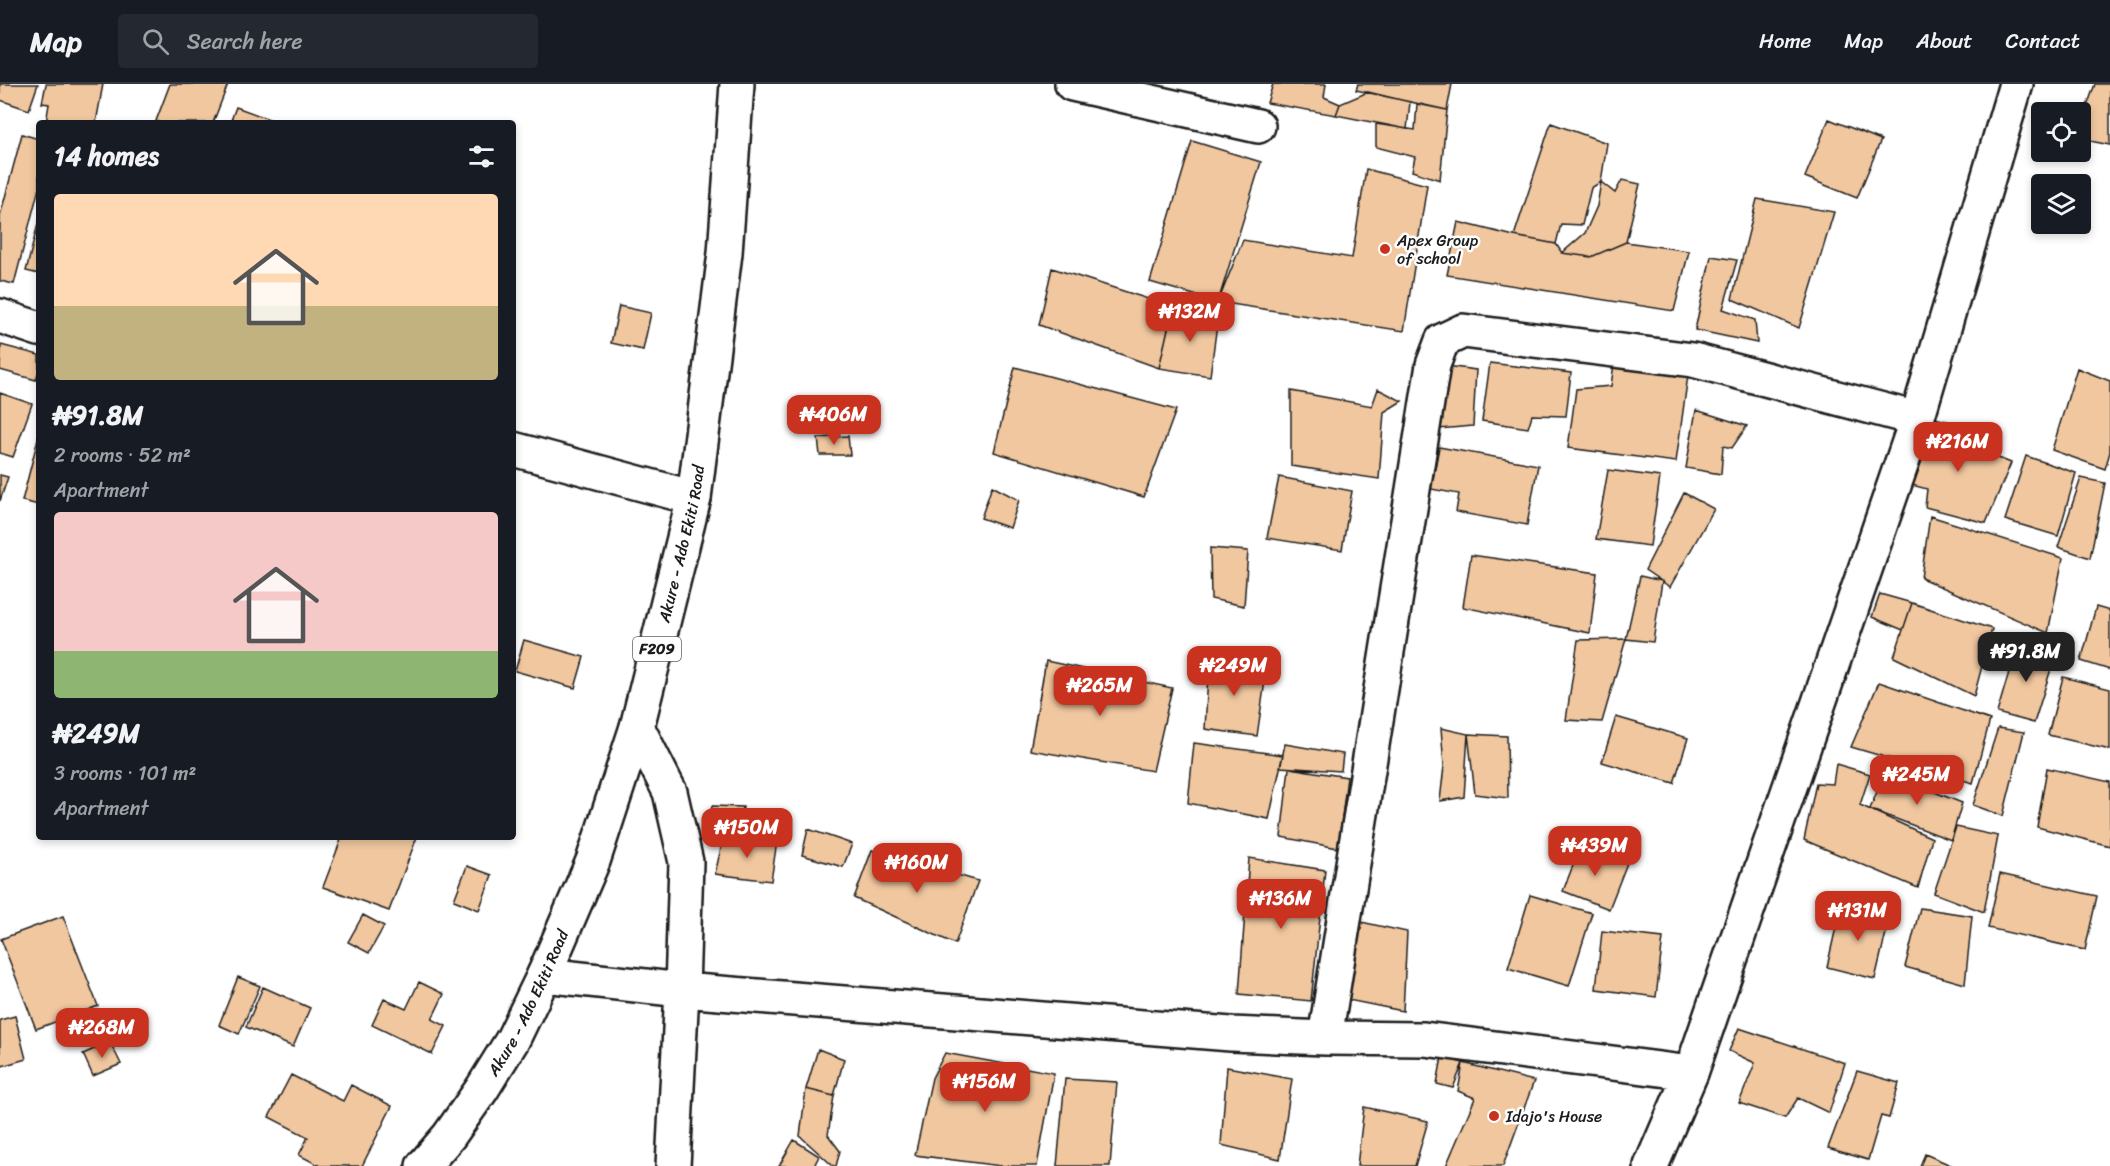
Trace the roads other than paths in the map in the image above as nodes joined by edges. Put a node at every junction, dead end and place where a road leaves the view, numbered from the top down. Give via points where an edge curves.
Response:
1 (737, 84) edge
2 (1072, 84) edge
3 (2016, 84) edge
4 (1258, 126) dead end
5 (0, 316) edge
6 (36, 328) edge
7 (1917, 419) junction
8 (516, 450) edge
9 (694, 498) junction
10 (637, 727) junction
11 (544, 975) junction
12 (682, 990) junction
13 (1325, 1038) junction
14 (1691, 1073) junction
15 (423, 1166) edge
16 (673, 1166) edge
17 (1651, 1166) edge

1 - 9 street, Akure - Ado Ekiti Road / F209 via 726,253
2 - 4 street
3 - 7 street
5 - 6 street
7 - 13 street via 1693,360 1463,331 1442,341 1433,365
7 - 14 street
8 - 9 street
9 - 10 street, Akure - Ado Ekiti Road / F209
10 - 11 street, Akure - Ado Ekiti Road / F209 via 592,861
10 - 12 street via 670,792 686,862
11 - 12 street
11 - 15 street, Akure - Ado Ekiti Road / F209 via 513,1039 482,1089
12 - 13 street via 1231,1034
12 - 16 street
13 - 14 street via 1424,1039
14 - 17 street

